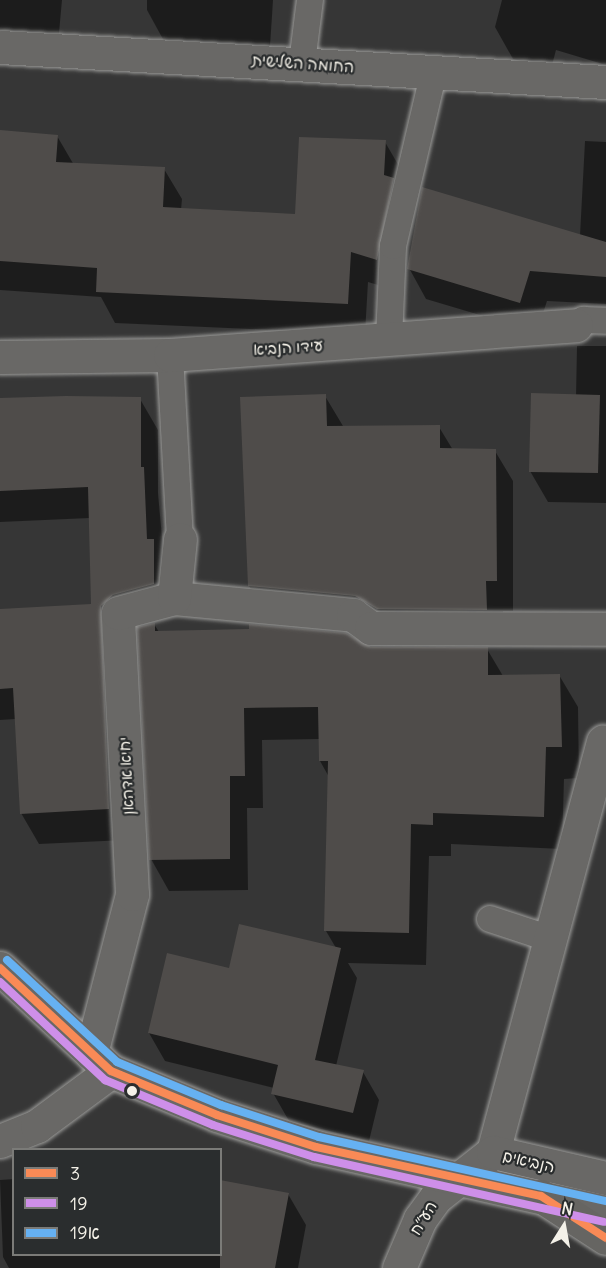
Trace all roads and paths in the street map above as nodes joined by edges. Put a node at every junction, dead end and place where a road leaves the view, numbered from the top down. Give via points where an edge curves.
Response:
1 (310, 0) edge
2 (0, 47) edge
3 (302, 63) junction
4 (434, 71) junction
5 (606, 82) edge
6 (591, 323) edge
7 (389, 339) junction
8 (170, 355) junction
9 (0, 357) edge
10 (180, 538) joint
11 (174, 598) junction
12 (606, 629) edge
13 (605, 731) edge
14 (490, 919) dead end
15 (551, 939) junction
16 (0, 968) edge
17 (101, 1062) junction
18 (0, 1141) edge
19 (493, 1152) junction
20 (459, 1177) junction
21 (606, 1178) edge
22 (541, 1196) junction
23 (606, 1212) edge
24 (606, 1238) edge
25 (399, 1268) edge

1 - 3 lane
2 - 3 street, החומה השלישית
3 - 4 street, החומה השלישית
4 - 5 street, החומה השלישית
4 - 7 lane via 393,246
6 - 7 street, עידו הנביא
7 - 8 street, עידו הנביא
8 - 9 street, עידו הנביא
8 - 10 lane
10 - 11 street
11 - 12 street via 353,615 371,628
11 - 17 street, יחיא אדהאן via 118,613 132,894
13 - 15 street
14 - 15 lane
15 - 19 street
16 - 17 street, הנביאים
17 - 18 street via 37,1126
17 - 20 street, הנביאים via 217,1115 315,1147
19 - 20 street, הנביאים
19 - 21 street, הנביאים
20 - 22 street, הנביאים
20 - 25 street, הע״ח via 436,1197 420,1219
22 - 23 street, הנביאים
22 - 24 highway

